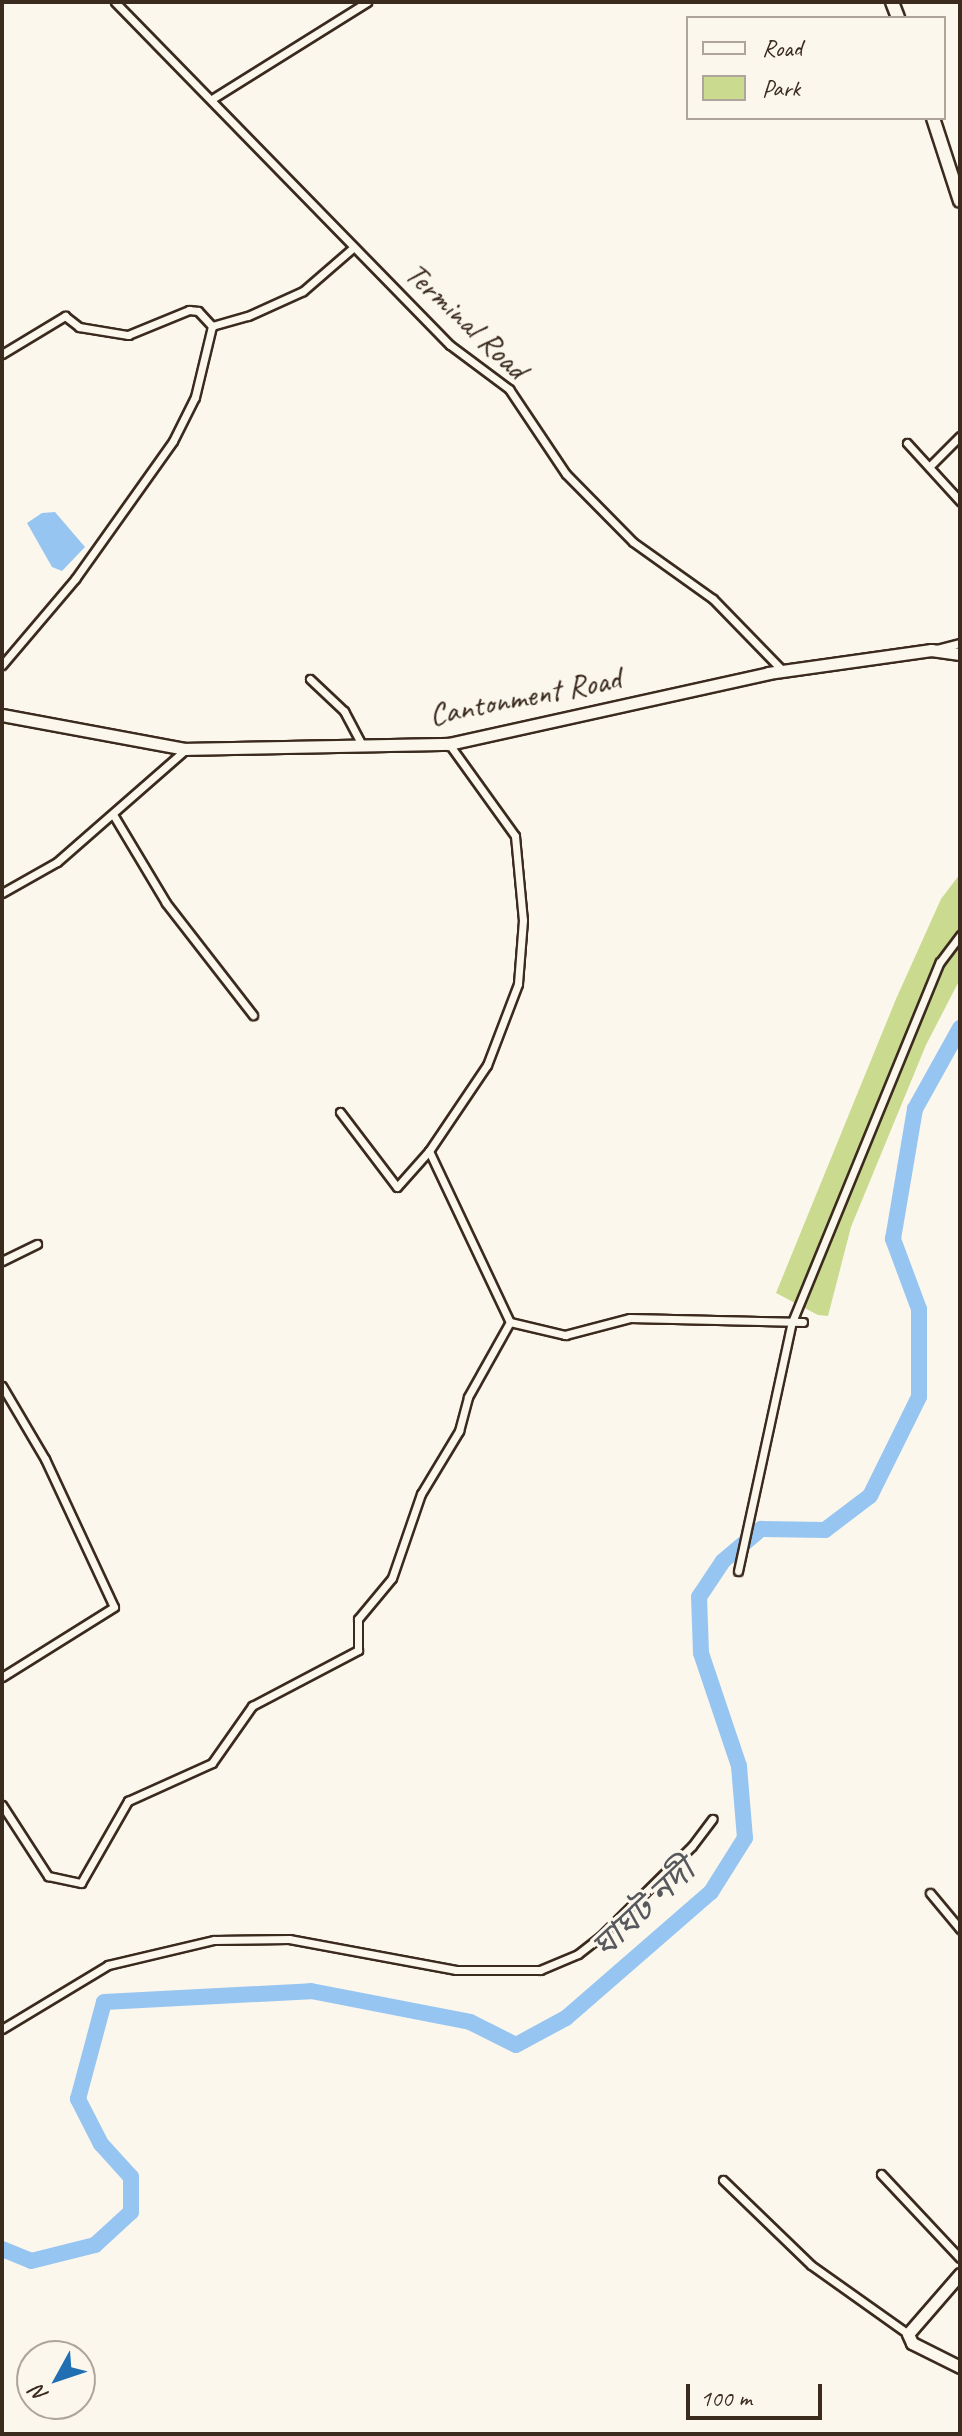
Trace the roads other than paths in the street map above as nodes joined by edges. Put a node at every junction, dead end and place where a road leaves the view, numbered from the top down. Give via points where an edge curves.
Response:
1 (115, 2) edge
2 (367, 2) edge
3 (212, 99) junction
4 (934, 120) edge
5 (960, 201) edge
6 (354, 247) junction
7 (212, 326) junction
8 (2, 354) edge
9 (960, 436) edge
10 (907, 443) dead end
11 (930, 466) junction
12 (960, 501) edge
13 (960, 643) edge
14 (931, 650) junction
15 (960, 654) edge
16 (2, 665) edge
17 (784, 671) junction
18 (310, 679) dead end
19 (2, 715) edge
20 (361, 743) junction
21 (449, 744) junction
22 (186, 749) junction
23 (114, 816) junction
24 (2, 893) edge
25 (960, 935) edge
26 (253, 1015) dead end
27 (340, 1112) dead end
28 (429, 1151) junction
29 (37, 1244) dead end
30 (2, 1261) edge
31 (510, 1322) junction
32 (792, 1322) junction
33 (803, 1322) dead end
34 (2, 1386) edge
35 (738, 1571) dead end
36 (2, 1677) edge
37 (2, 1805) edge
38 (712, 1819) dead end
39 (930, 1893) dead end
40 (960, 1929) edge
41 (2, 2029) edge
42 (881, 2174) dead end
43 (723, 2180) dead end
44 (960, 2258) edge
45 (960, 2274) edge
46 (908, 2334) junction
47 (960, 2367) edge

1 - 3 street, Terminal Road
2 - 3 street
3 - 6 street, Terminal Road
4 - 5 main road
6 - 7 street via 287,301
6 - 17 street, Terminal Road via 450,345 509,389 566,474 633,542 713,599
7 - 8 street via 198,311 189,310 144,331 112,334 79,327 65,316
7 - 16 street via 195,397 173,441 75,579
9 - 11 street
10 - 11 street
11 - 12 street
13 - 14 street
14 - 15 street, Cantonment Road
14 - 17 street, Cantonment Road
17 - 21 street, Cantonment Road
18 - 20 street via 344,711
19 - 22 street, Cantonment Road
20 - 21 street, Cantonment Road
20 - 22 street, Cantonment Road
21 - 28 street via 515,836 523,920 518,984 487,1065
22 - 23 street
23 - 24 street via 57,862
23 - 26 street via 166,903
25 - 32 street via 940,962
27 - 28 street via 397,1187
28 - 31 street
29 - 30 street
31 - 32 street via 565,1335 630,1318
31 - 37 street via 468,1397 459,1431 421,1494 392,1578 358,1619 358,1650 252,1706 212,1763 128,1801 81,1883 48,1876
32 - 33 street
32 - 35 street
34 - 36 street via 45,1459 114,1607
38 - 41 street via 692,1846 600,1937 578,1954 540,1970 456,1970 289,1939 214,1940 108,1965
39 - 40 street
42 - 44 street
43 - 46 street via 811,2265
45 - 46 street
46 - 47 street via 912,2343

